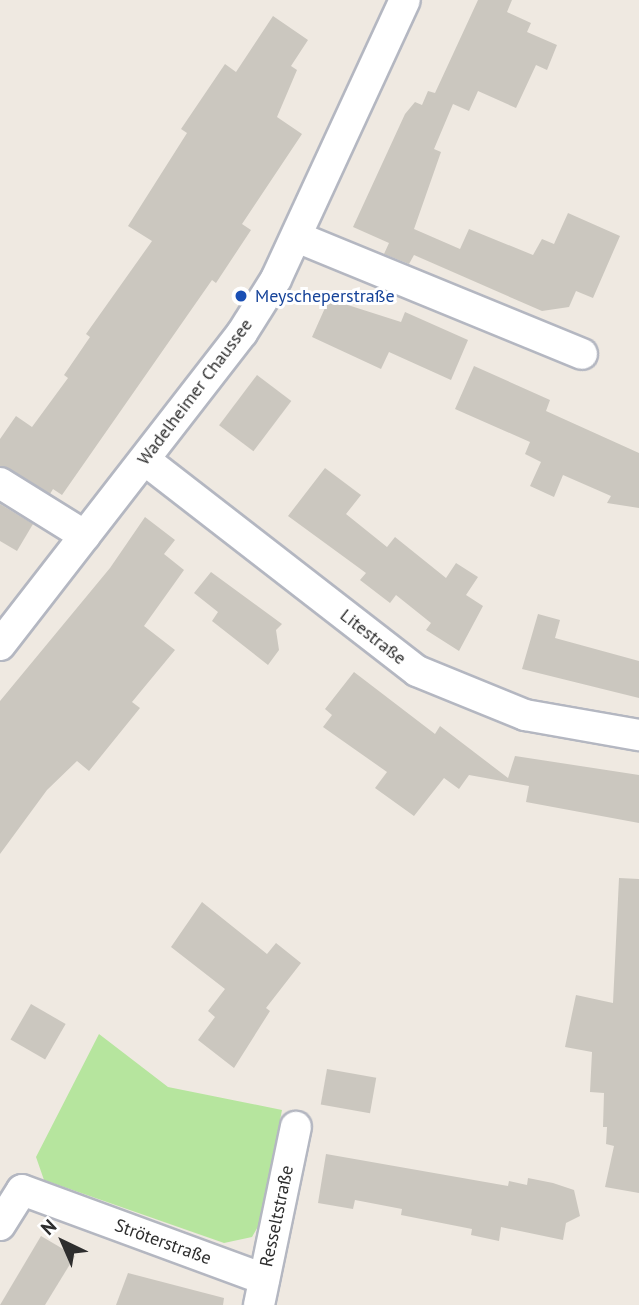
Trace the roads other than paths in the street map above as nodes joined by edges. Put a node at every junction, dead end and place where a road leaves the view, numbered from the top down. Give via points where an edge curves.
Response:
1 (405, 0) edge
2 (298, 237) junction
3 (582, 354) dead end
4 (145, 460) junction
5 (0, 483) edge
6 (85, 536) junction
7 (0, 645) edge
8 (639, 735) edge
9 (296, 1127) dead end
10 (0, 1225) edge
11 (262, 1292) edge

1 - 2 street, Wadelheimer Chaussee
2 - 3 street
2 - 4 street, Wadelheimer Chaussee via 242,333
4 - 6 street, Wadelheimer Chaussee
4 - 8 street, Litestraße via 417,671 525,715
5 - 6 street
6 - 7 street, Wadelheimer Chaussee
9 - 11 street, Resseltstraße
10 - 11 street, Ströterstraße via 22,1190

